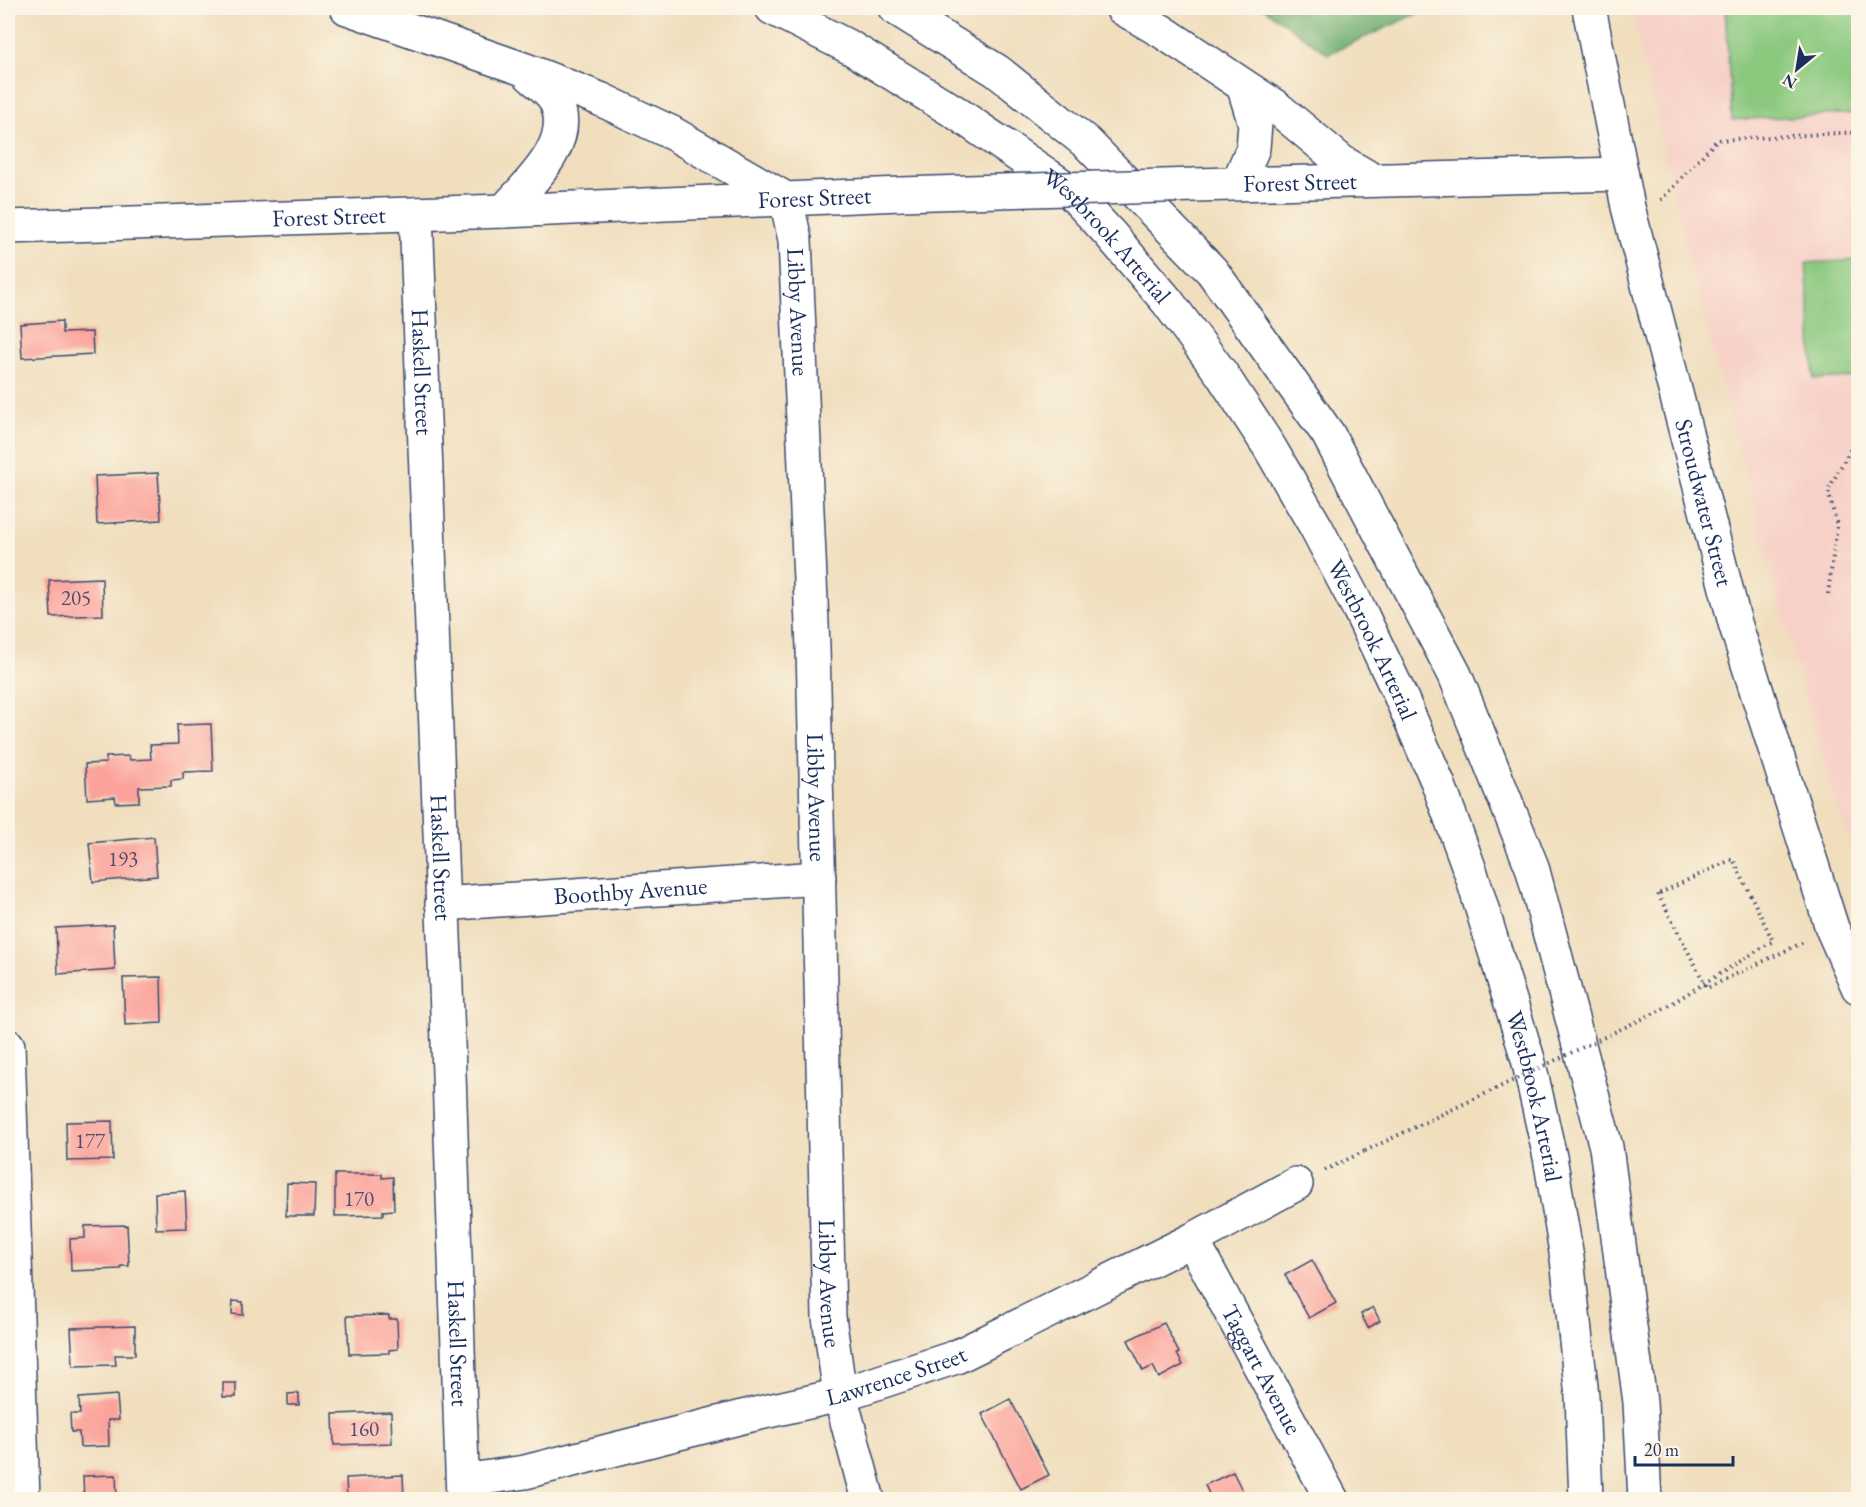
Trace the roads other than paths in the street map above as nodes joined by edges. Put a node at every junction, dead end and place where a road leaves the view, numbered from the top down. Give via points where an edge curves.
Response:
1 (347, 8) edge
2 (772, 8) edge
3 (895, 8) edge
4 (1122, 8) edge
5 (1589, 8) edge
6 (526, 70) junction
7 (1245, 88) junction
8 (1621, 174) junction
9 (1371, 179) junction
10 (1238, 183) junction
11 (786, 199) junction
12 (504, 212) junction
13 (417, 214) junction
14 (8, 227) edge
15 (819, 878) junction
16 (442, 904) junction
17 (1858, 987) edge
18 (8, 1046) edge
19 (1296, 1184) road end
20 (1192, 1240) junction
21 (840, 1395) junction
22 (463, 1490) edge
23 (23, 1500) edge
24 (868, 1500) edge
25 (1332, 1500) edge
26 (1586, 1500) edge
27 (1644, 1500) edge

1 - 6 main road
2 - 26 main road, Westbrook Arterial via 851,48 955,112 1069,190 1167,301 1221,373 1316,527 1379,652 1438,783 1472,873 1528,1059 1567,1258 1582,1396
3 - 27 main road via 997,71 1087,143 1212,271 1328,434 1455,675 1532,867 1606,1147 1640,1402
4 - 7 main road
5 - 8 main road, Stroudwater Street
6 - 11 main road via 672,133
6 - 12 main road via 554,98 561,113 561,134 552,154
7 - 9 main road via 1276,107 1342,162
7 - 10 main road via 1255,124 1254,140
8 - 9 main road, Forest Street
8 - 17 main road, Stroudwater Street via 1735,623 1832,928
9 - 10 main road, Forest Street
10 - 11 main road, Forest Street, bridge
11 - 12 main road, Forest Street
11 - 15 main road, Libby Avenue via 796,252
12 - 13 main road, Forest Street
13 - 14 main road, Forest Street
13 - 16 main road, Haskell Street
15 - 16 main road, Boothby Avenue
15 - 21 main road, Libby Avenue via 829,1317
16 - 22 main road, Haskell Street
18 - 23 main road
19 - 20 main road, Lawrence Street
20 - 21 main road, Lawrence Street via 956,1357
20 - 25 main road, Taggart Avenue
21 - 22 main road, Lawrence Street
21 - 24 main road, Libby Avenue

